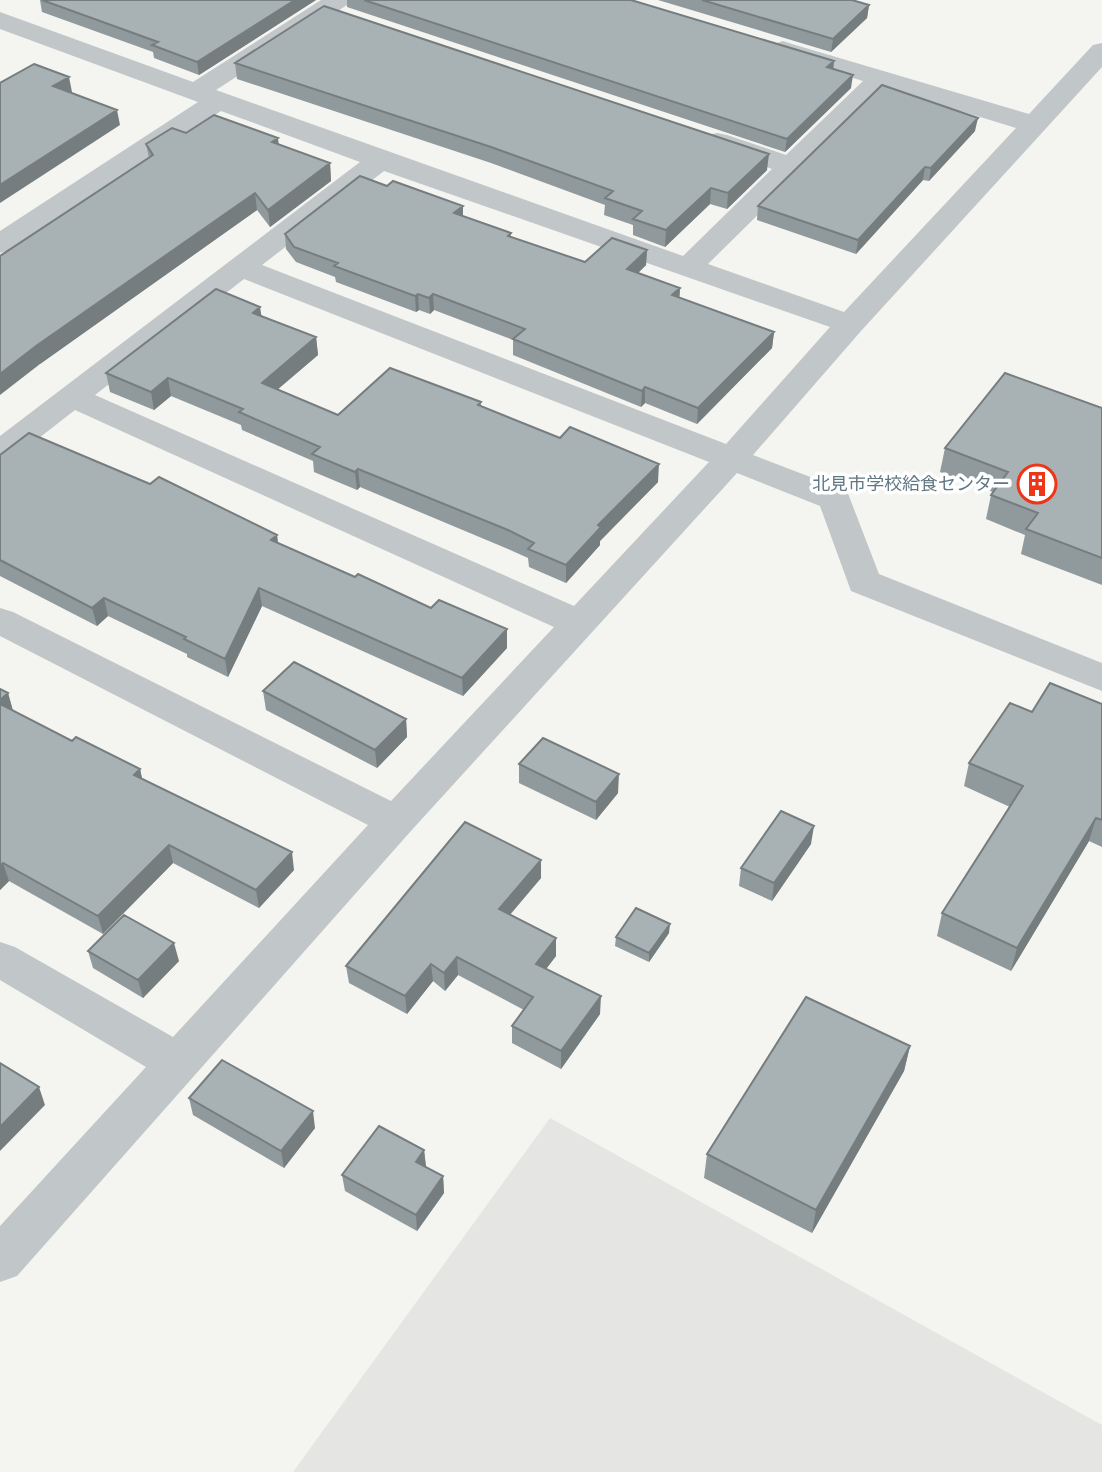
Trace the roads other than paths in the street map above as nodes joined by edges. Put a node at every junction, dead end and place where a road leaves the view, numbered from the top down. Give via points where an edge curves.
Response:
1 (337, 9) edge
2 (0, 20) edge
3 (765, 43) edge
4 (1102, 51) edge
5 (880, 79) junction
6 (206, 96) junction
7 (1033, 124) junction
8 (687, 132) edge
9 (380, 160) junction
10 (791, 166) junction
11 (0, 244) edge
12 (689, 266) junction
13 (241, 267) junction
14 (850, 324) junction
15 (73, 397) junction
16 (0, 452) edge
17 (732, 458) junction
18 (0, 621) edge
19 (578, 623) junction
20 (1102, 678) edge
21 (396, 821) junction
22 (0, 959) edge
23 (177, 1062) junction
24 (0, 1260) edge

1 - 6 street
2 - 6 street via 57,53
3 - 5 street
4 - 7 street
5 - 7 street
5 - 10 street
6 - 9 street
6 - 11 street
7 - 14 street
8 - 10 street
9 - 12 street
9 - 13 street
10 - 12 street
12 - 14 street
13 - 15 street
13 - 17 street
14 - 17 street
15 - 16 street
15 - 19 street
17 - 19 street
17 - 20 street via 835,499 864,582
18 - 21 street
19 - 21 street
21 - 23 street
22 - 23 street
23 - 24 street

